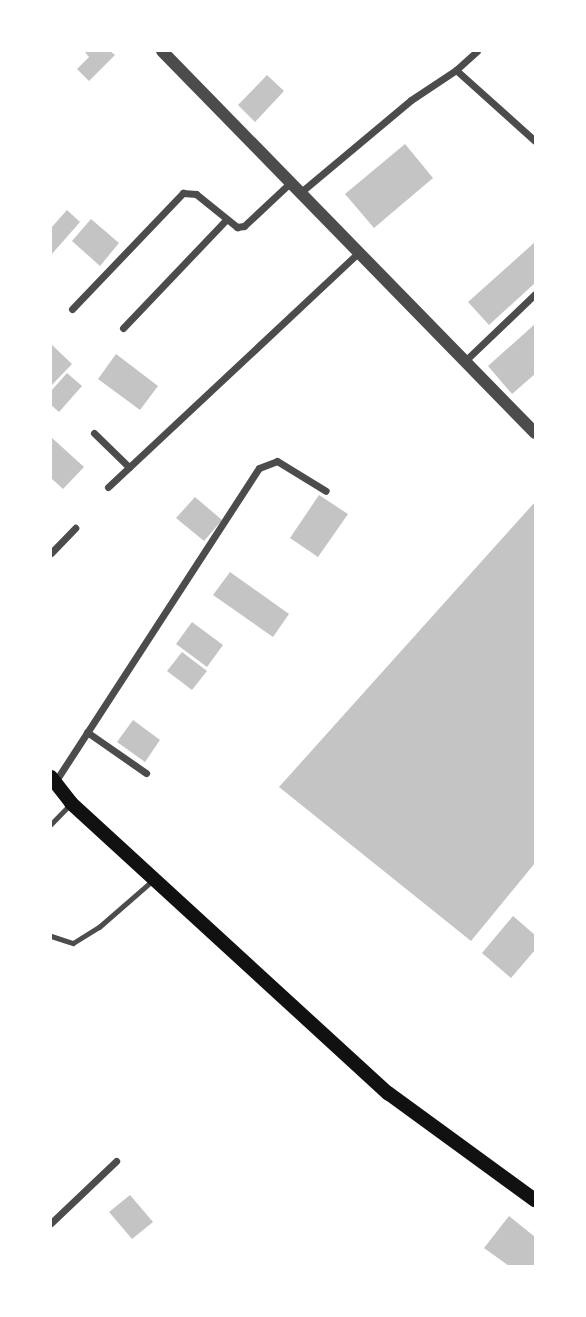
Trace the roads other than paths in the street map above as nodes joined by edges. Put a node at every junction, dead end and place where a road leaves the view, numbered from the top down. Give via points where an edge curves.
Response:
1 (162, 51) edge
2 (477, 51) edge
3 (456, 70) junction
4 (535, 141) edge
5 (292, 182) junction
6 (301, 192) junction
7 (226, 220) junction
8 (360, 251) junction
9 (535, 294) edge
10 (72, 309) dead end
11 (122, 328) dead end
12 (467, 359) junction
13 (94, 433) dead end
14 (535, 433) edge
15 (129, 467) junction
16 (108, 487) dead end
17 (326, 491) dead end
18 (75, 528) dead end
19 (51, 553) edge
20 (88, 732) junction
21 (146, 773) dead end
22 (53, 779) edge
23 (71, 803) junction
24 (51, 824) edge
25 (154, 879) junction
26 (51, 936) edge
27 (116, 1161) dead end
28 (535, 1200) edge
29 (51, 1223) edge

1 - 5 street
2 - 3 street
3 - 4 street
3 - 6 street via 411,100
5 - 6 street
5 - 7 street via 244,226
6 - 8 street
7 - 10 street via 196,194 176,197
7 - 11 street
8 - 12 street
8 - 15 street
9 - 12 street
12 - 14 street
13 - 15 street
15 - 16 street
17 - 20 street via 277,461 259,468
18 - 19 street
20 - 21 street
20 - 22 street
22 - 23 main road
23 - 24 lane
23 - 25 main road
25 - 26 lane via 99,927 73,943
25 - 28 main road via 388,1093
27 - 29 street

